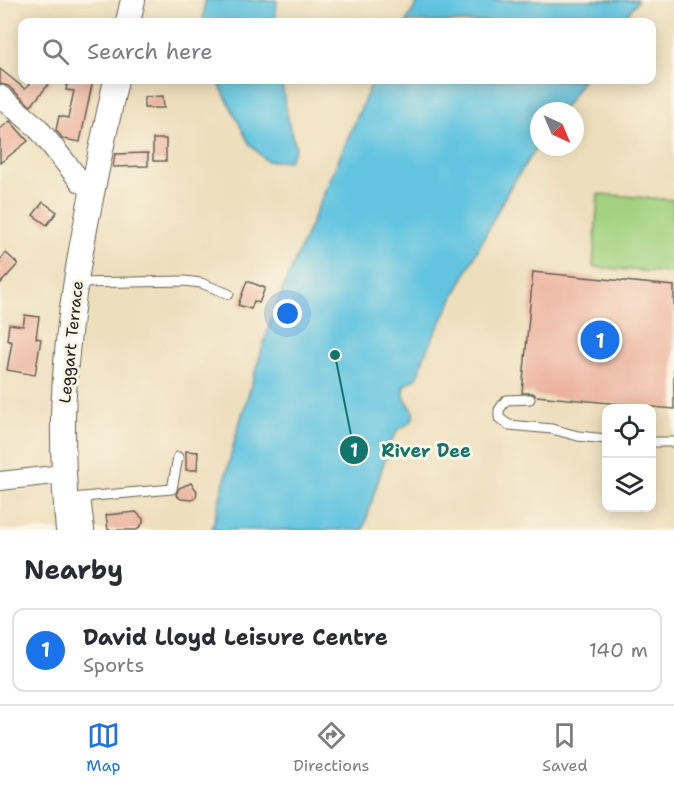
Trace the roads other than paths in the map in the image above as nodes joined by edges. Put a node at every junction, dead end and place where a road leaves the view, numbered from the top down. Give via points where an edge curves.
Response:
1 (133, 0) edge
2 (130, 18) edge
3 (115, 84) edge
4 (0, 96) edge
5 (93, 186) junction
6 (76, 283) junction
7 (229, 294) dead end
8 (530, 399) dead end
9 (602, 438) edge
10 (656, 442) edge
11 (674, 442) edge
12 (178, 457) dead end
13 (63, 474) junction
14 (0, 481) edge
15 (65, 498) junction
16 (68, 530) edge
17 (85, 530) edge

1 - 2 main road
3 - 5 main road, Leggart Terrace
4 - 5 street via 37,127 81,182
5 - 6 main road, Leggart Terrace
6 - 7 lane via 184,281
6 - 13 main road, Leggart Terrace via 64,394
8 - 9 lane via 506,400 499,418 508,425
10 - 11 lane
12 - 15 lane via 172,489
13 - 14 street
13 - 15 main road, Leggart Terrace
15 - 16 main road, Leggart Terrace
15 - 17 street via 82,505

